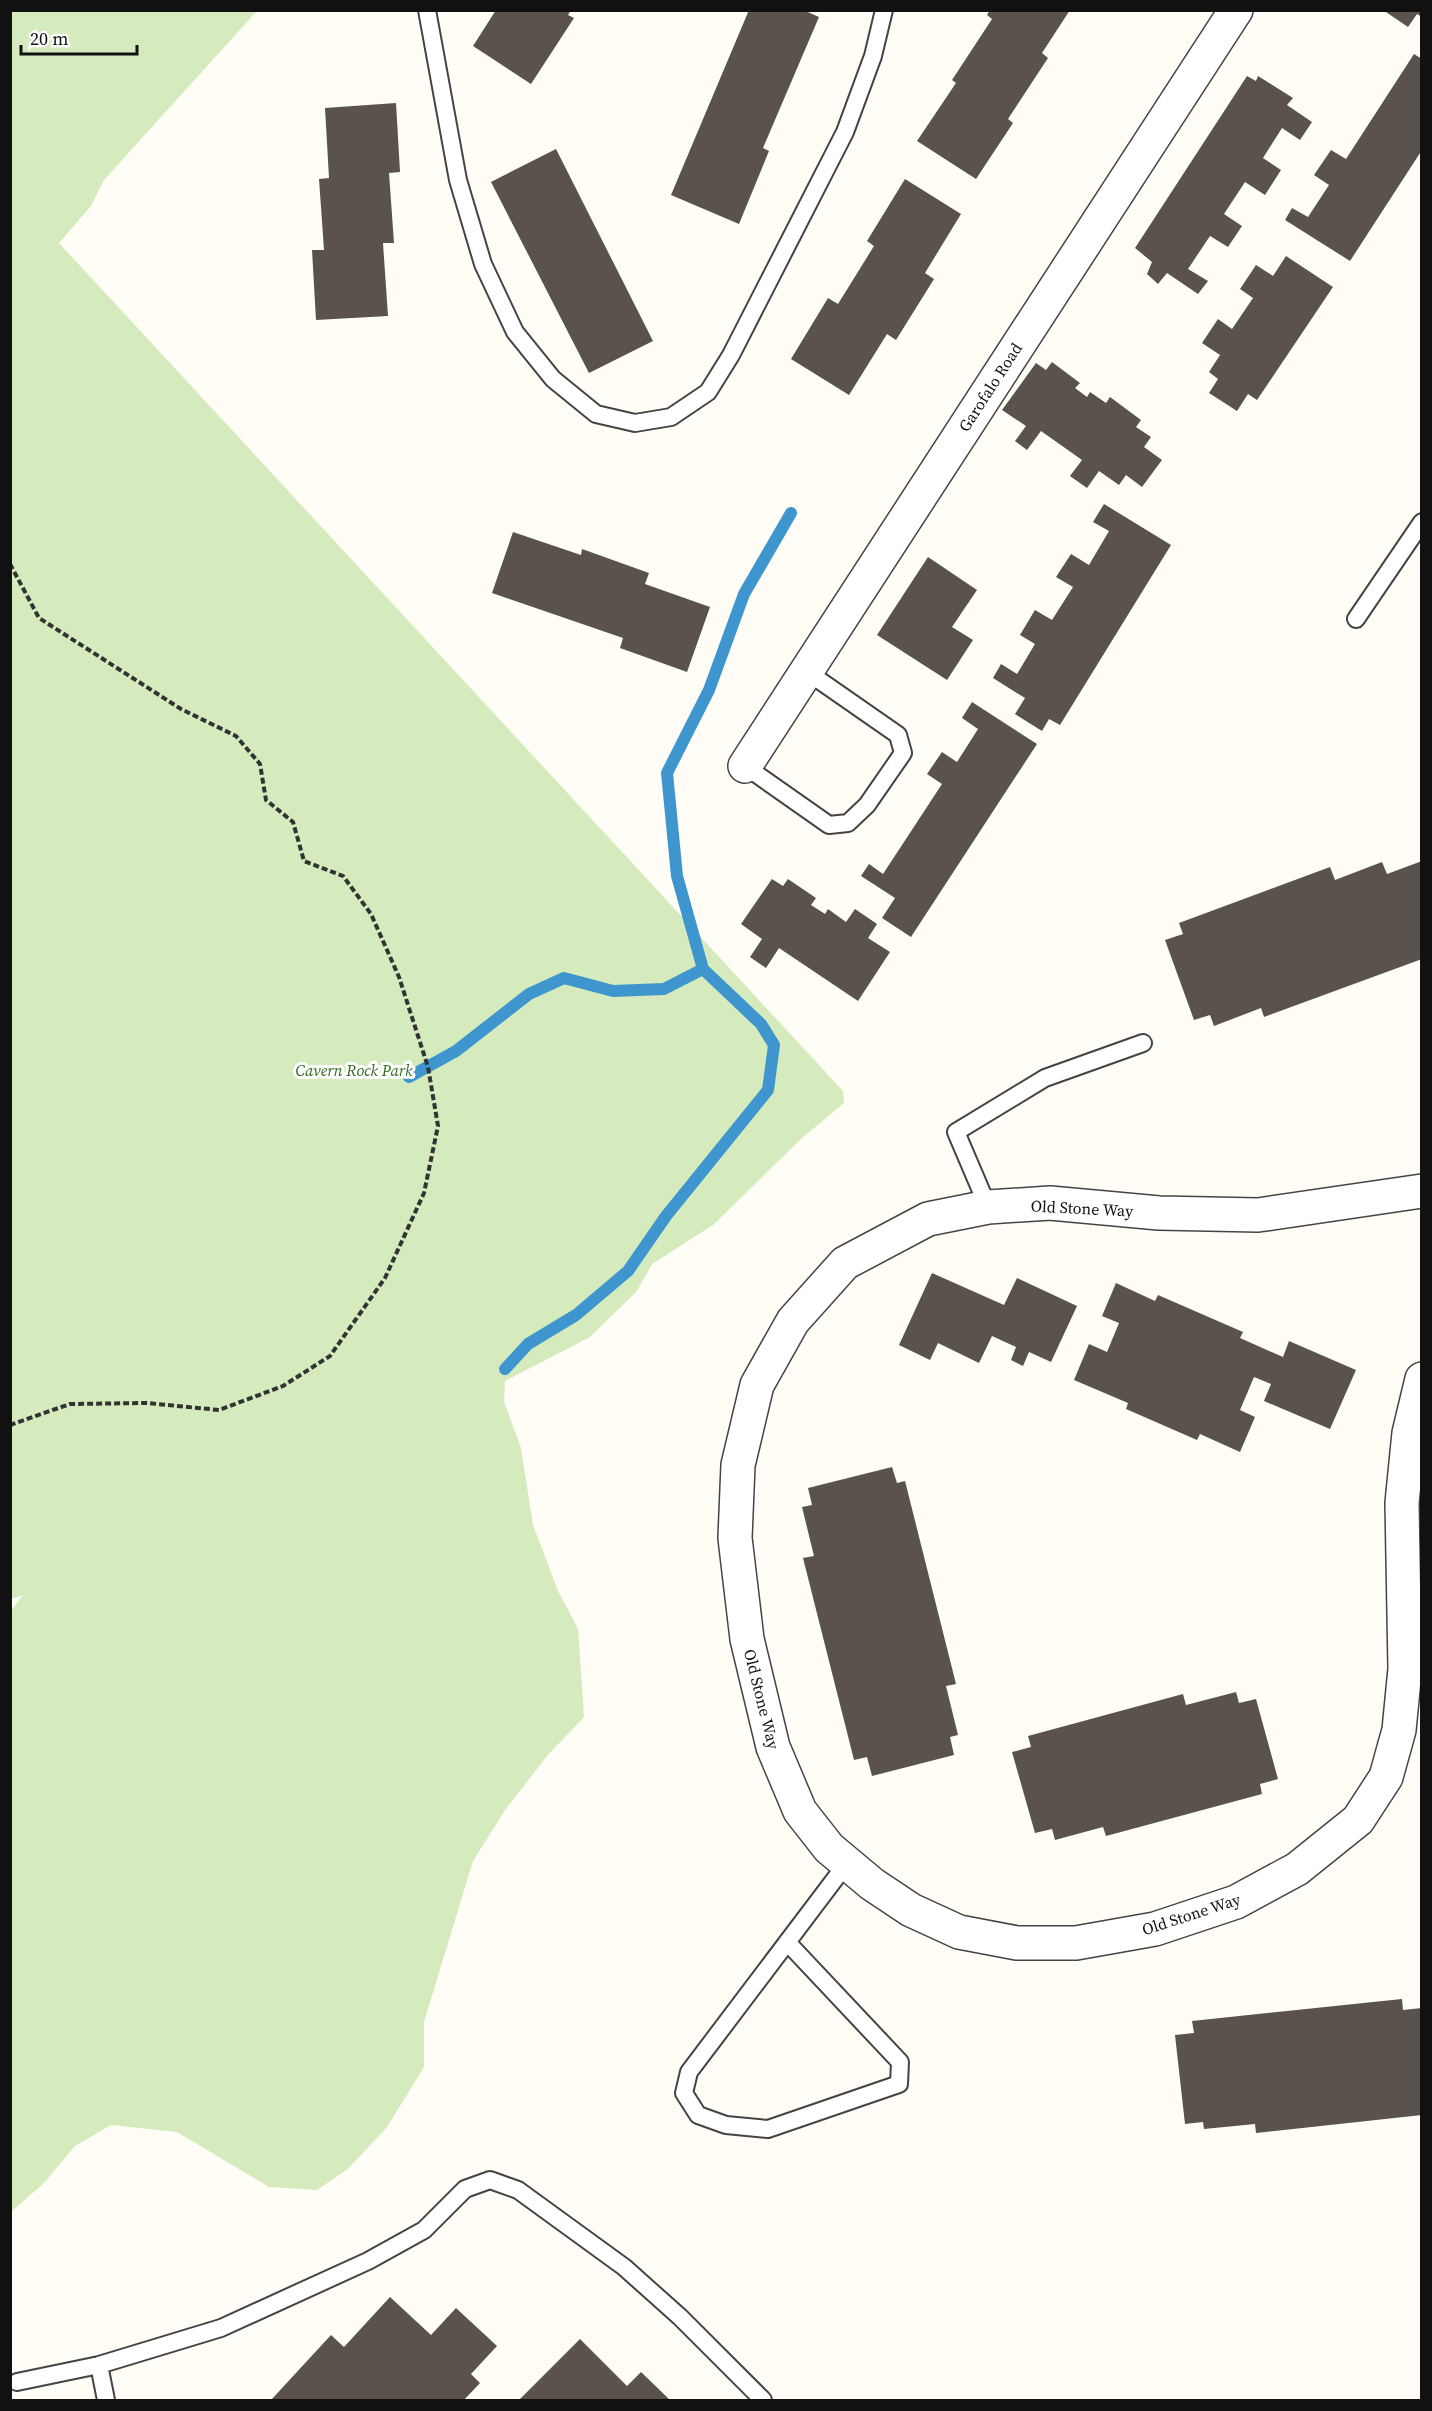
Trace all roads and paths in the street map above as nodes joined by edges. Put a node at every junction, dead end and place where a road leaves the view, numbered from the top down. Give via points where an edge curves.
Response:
1 (427, 10) edge
2 (884, 10) edge
3 (1236, 10) edge
4 (1422, 522) edge
5 (10, 564) edge
6 (1356, 619) dead end
7 (806, 671) junction
8 (745, 766) joint
9 (1143, 1043) dead end
10 (1422, 1191) edge
11 (988, 1207) junction
12 (1422, 1378) edge
13 (10, 1425) edge
14 (847, 1863) junction
15 (787, 1942) junction
16 (99, 2365) junction
17 (17, 2382) dead end
18 (105, 2400) edge
19 (762, 2400) edge

1 - 2 lane via 458,180 483,264 515,332 553,379 596,414 635,423 670,417 708,392 730,356 844,132 873,56
3 - 7 street, Garofalo Road
4 - 6 lane
5 - 13 path via 39,618 181,709 236,736 260,764 266,800 293,822 304,861 343,876 371,914 399,977 428,1067 438,1126 424,1193 385,1278 330,1356 284,1386 219,1410 147,1403 70,1404
7 - 8 street, Garofalo Road
7 - 8 lane via 898,735 903,753 867,805 848,823 829,825
9 - 11 lane via 1045,1078 956,1132
10 - 11 street, Old Stone Way via 1258,1215 1159,1213 1050,1203
11 - 14 street, Old Stone Way via 928,1219 846,1263 793,1321 757,1385 738,1465 735,1538 747,1639 773,1747 800,1811 829,1848
12 - 14 street, Old Stone Way via 1409,1433 1402,1503 1405,1669 1399,1730 1386,1777 1358,1820 1297,1869 1236,1902 1155,1929 1076,1943 1017,1943 959,1932 910,1910
14 - 15 lane
15 - 15 lane via 689,2072 684,2093 698,2115 726,2125 768,2129 899,2084 900,2062
16 - 17 lane
16 - 18 lane
16 - 19 lane via 221,2328 368,2261 424,2230 465,2189 490,2180 518,2190 624,2267

